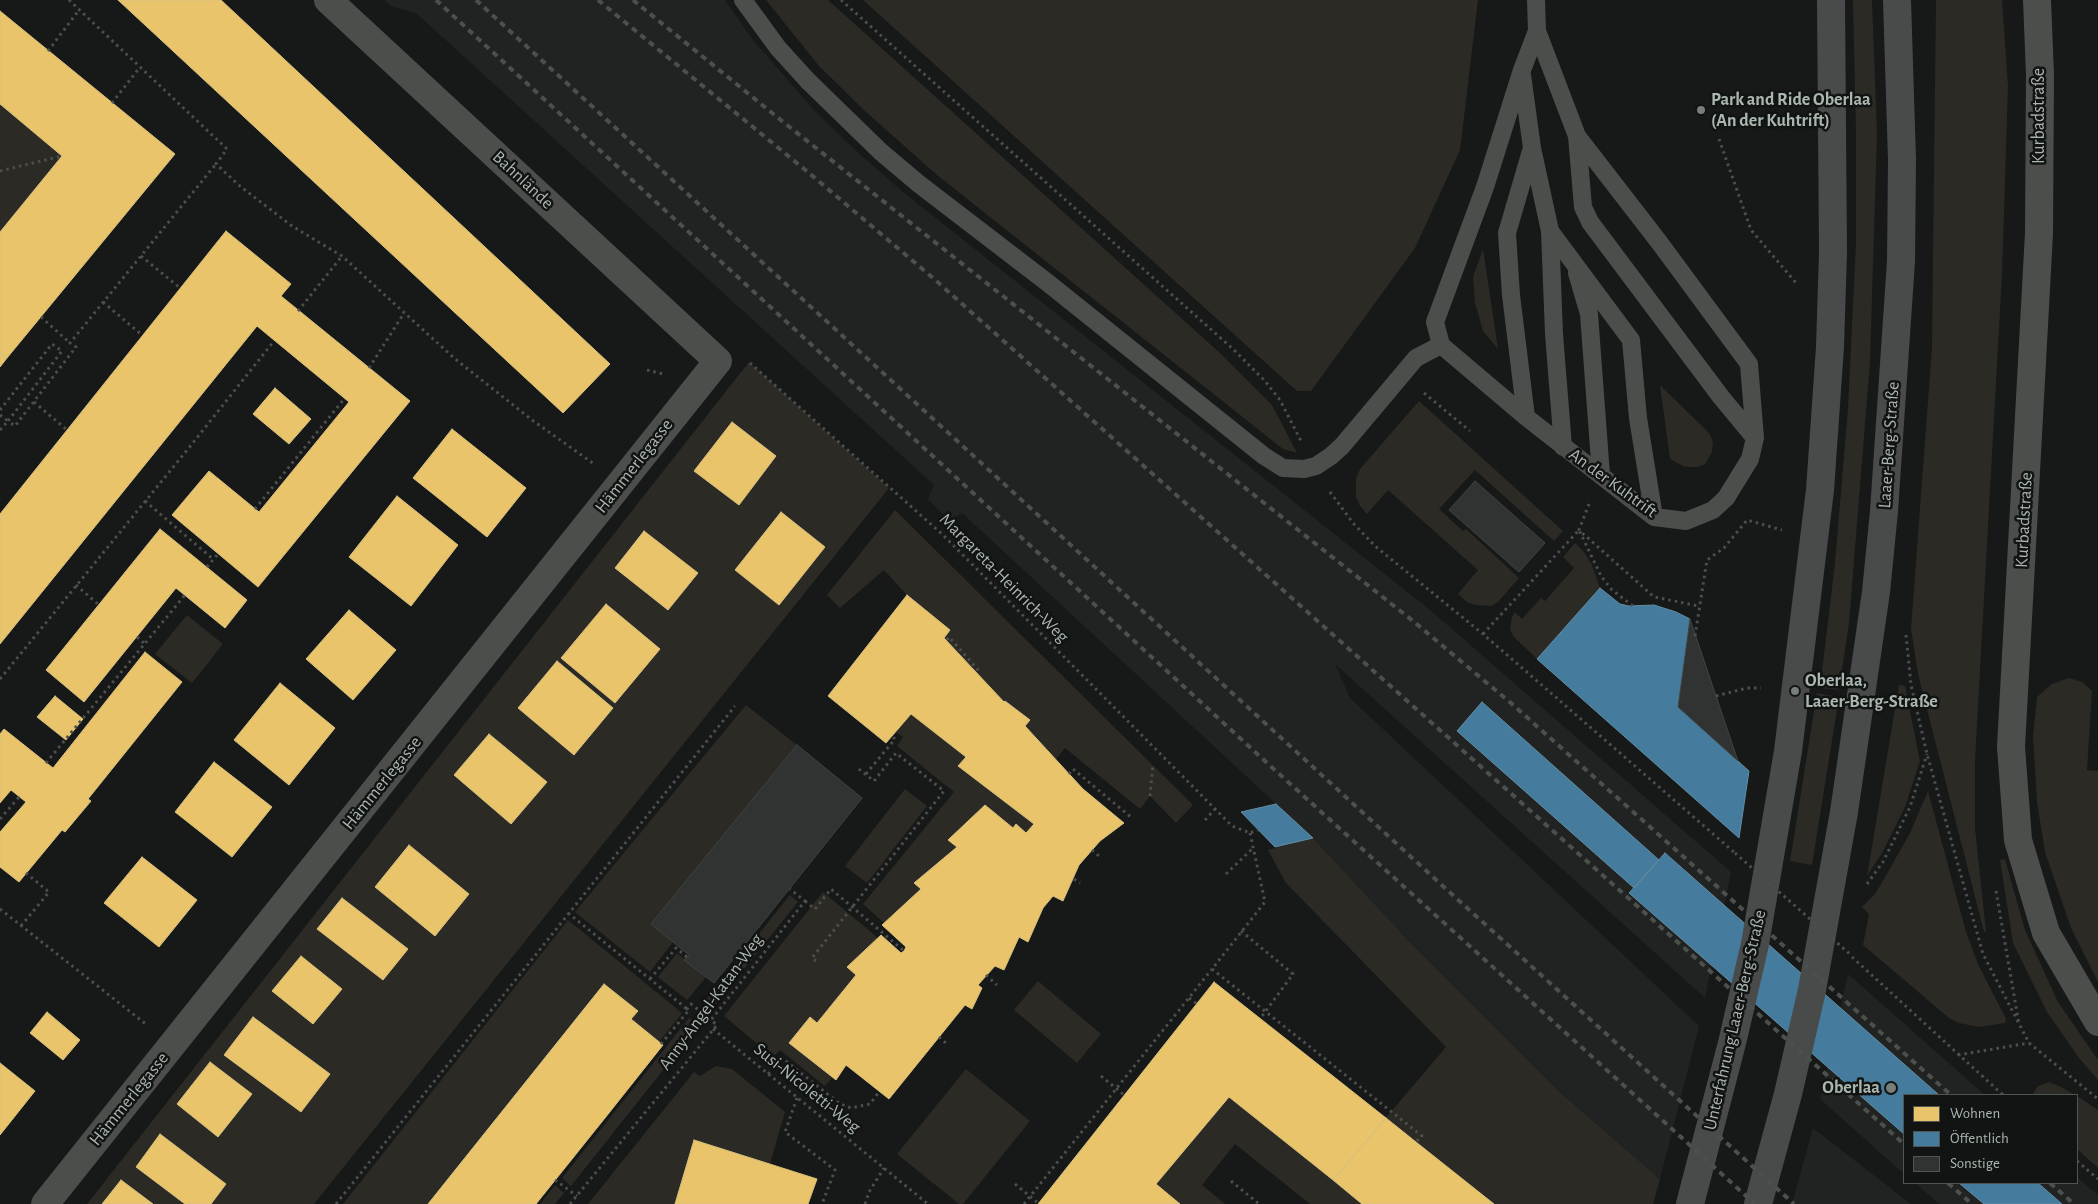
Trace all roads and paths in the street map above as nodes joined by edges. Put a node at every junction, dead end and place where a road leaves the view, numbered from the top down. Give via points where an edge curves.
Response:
1 (69, 0) edge
2 (328, 0) edge
3 (743, 0) edge
4 (841, 0) edge
5 (1536, 0) edge
6 (1831, 0) edge
7 (1897, 0) edge
8 (2038, 0) edge
9 (79, 10) junction
10 (1536, 31) junction
11 (48, 51) dead end
12 (140, 67) junction
13 (1522, 70) junction
14 (112, 103) dead end
15 (1577, 136) junction
16 (1719, 140) dead end
17 (1532, 148) junction
18 (62, 156) dead end
19 (216, 164) junction
20 (0, 171) edge
21 (1550, 231) junction
22 (141, 256) junction
23 (342, 256) junction
24 (1574, 262) junction
25 (180, 288) dead end
26 (1803, 290) dead end
27 (103, 302) junction
28 (298, 311) dead end
29 (404, 314) junction
30 (40, 317) dead end
31 (142, 335) dead end
32 (274, 341) dead end
33 (70, 343) junction
34 (1441, 345) junction
35 (718, 361) junction
36 (368, 368) dead end
37 (1402, 375) junction
38 (344, 399) dead end
39 (34, 402) junction
40 (0, 410) edge
41 (0, 415) edge
42 (1526, 417) junction
43 (6, 420) junction
44 (0, 430) edge
45 (67, 430) dead end
46 (1470, 431) dead end
47 (1755, 438) junction
48 (1563, 447) junction
49 (1316, 466) junction
50 (1601, 475) junction
51 (621, 484) junction
52 (145, 501) junction
53 (256, 509) dead end
54 (1654, 517) junction
55 (1579, 530) junction
56 (1783, 530) dead end
57 (218, 554) dead end
58 (214, 560) junction
59 (207, 567) dead end
60 (76, 585) junction
61 (185, 595) dead end
62 (99, 605) dead end
63 (1633, 606) dead end
64 (1699, 606) junction
65 (1905, 628) dead end
66 (1483, 634) junction
67 (1696, 636) dead end
68 (137, 637) dead end
69 (947, 640) dead end
70 (145, 644) junction
71 (977, 672) dead end
72 (0, 679) edge
73 (1767, 689) dead end
74 (1716, 696) dead end
75 (735, 706) dead end
76 (892, 736) dead end
77 (1927, 754) junction
78 (46, 763) dead end
79 (1153, 764) dead end
80 (856, 767) dead end
81 (866, 774) junction
82 (1069, 774) dead end
83 (1150, 796) dead end
84 (19, 797) dead end
85 (1215, 809) junction
86 (1132, 818) dead end
87 (0, 819) edge
88 (1205, 820) dead end
89 (1258, 830) dead end
90 (1250, 833) junction
91 (1253, 848) junction
92 (1092, 850) dead end
93 (1100, 857) dead end
94 (26, 873) dead end
95 (1226, 874) dead end
96 (1074, 879) dead end
97 (1080, 883) dead end
98 (790, 889) dead end
99 (1861, 892) dead end
100 (805, 901) junction
101 (854, 908) junction
102 (0, 909) edge
103 (568, 913) junction
104 (21, 926) junction
105 (1241, 931) junction
106 (904, 951) dead end
107 (687, 957) dead end
108 (816, 961) dead end
109 (1212, 969) junction
110 (986, 976) dead end
111 (650, 979) junction
112 (997, 985) dead end
113 (1189, 998) junction
114 (1197, 1004) dead end
115 (687, 1009) junction
116 (1265, 1012) junction
117 (1260, 1019) dead end
118 (711, 1020) junction
119 (2098, 1022) edge
120 (713, 1029) junction
121 (939, 1037) dead end
122 (2029, 1043) junction
123 (661, 1044) dead end
124 (172, 1045) junction
125 (948, 1045) dead end
126 (1958, 1055) junction
127 (768, 1074) junction
128 (1101, 1076) dead end
129 (1116, 1089) junction
130 (879, 1092) dead end
131 (2002, 1094) edge
132 (1124, 1095) dead end
133 (797, 1098) junction
134 (2098, 1099) edge
135 (1416, 1142) dead end
136 (2078, 1162) edge
137 (884, 1168) junction
138 (2098, 1179) edge
139 (555, 1180) dead end
140 (1231, 1181) dead end
141 (1015, 1184) dead end
142 (577, 1196) junction
143 (1030, 1197) junction
144 (1038, 1203) edge
145 (45, 1204) edge
146 (336, 1204) edge
147 (570, 1204) edge
148 (822, 1204) edge
149 (865, 1204) edge
150 (928, 1204) edge
151 (1024, 1204) edge
152 (1260, 1204) edge
153 (1690, 1204) edge
154 (1758, 1204) edge

1 - 9 path
2 - 35 street, Bahnlände
3 - 49 lane via 778,48 808,81 845,119 919,184 1264,456 1283,468
4 - 49 path via 1233,349 1280,400
5 - 10 lane, An der Kuhtrift
6 - 153 main road, Unterfahrung Laaer-Berg-Straße via 1834,242 1820,490 1788,751 1755,944
7 - 154 main road, Laaer-Berg-Straße via 1902,160 1901,261 1876,592 1832,886 1808,1009
8 - 119 street, Kurbadstraße via 2039,233 2011,747 2018,840 2046,933
9 - 11 path
9 - 12 path
10 - 13 lane, An der Kuhtrift
10 - 15 lane, An der Kuhtrift
12 - 14 path
12 - 19 path via 227,149
13 - 17 lane
13 - 34 lane, An der Kuhtrift via 1485,186 1435,322
15 - 47 lane via 1584,207 1590,222
15 - 47 lane, An der Kuhtrift via 1749,364
16 - 26 path via 1751,230
17 - 21 lane
17 - 42 lane via 1507,233
18 - 20 path
19 - 22 path
19 - 23 path via 292,226
21 - 24 lane
21 - 48 lane
22 - 25 path
22 - 27 path
23 - 28 path
23 - 29 path
24 - 50 lane via 1588,314
24 - 54 lane via 1631,340 1638,418
27 - 31 path
27 - 33 path
29 - 36 path
29 - 51 path via 532,420
30 - 33 path
32 - 52 path
33 - 39 path via 76,347
34 - 37 lane via 1416,358
34 - 42 lane, An der Kuhtrift
35 - 51 street, Hämmerlegasse
35 - 85 path, Margareta-Heinrich-Weg via 749,362 943,535
37 - 46 path
37 - 49 lane via 1342,446
38 - 53 path
39 - 43 path via 15,426
39 - 45 path
40 - 43 path via 52,344 62,351
41 - 43 path
42 - 48 lane, An der Kuhtrift
43 - 44 path
47 - 54 lane, An der Kuhtrift via 1750,459 1726,498 1713,510 1686,521
48 - 50 lane, An der Kuhtrift
49 - 66 path via 1332,496 1353,523
50 - 54 lane, An der Kuhtrift
50 - 55 path
51 - 124 street, Hämmerlegasse
52 - 58 path
52 - 60 path
55 - 63 path via 1601,576 1612,590
55 - 64 path via 1654,597
55 - 66 path
56 - 64 path via 1747,520 1724,548 1707,560
57 - 58 path
58 - 59 path
60 - 62 path
60 - 72 path
61 - 70 path
64 - 67 path
65 - 77 path via 1911,685
66 - 126 path, bridge via 1852,956
68 - 70 path
69 - 71 path via 949,637
70 - 78 path
73 - 74 path via 1746,688
75 - 103 path
76 - 81 path via 895,739
77 - 99 path via 1906,815 1883,862
77 - 122 path via 1983,954
79 - 83 path
80 - 81 path
81 - 101 path via 874,781 896,753 944,791
82 - 86 path via 1073,769
84 - 87 path
85 - 88 path
85 - 90 path, Margareta-Heinrich-Weg via 1232,826
89 - 90 path
90 - 91 path
91 - 95 path
91 - 105 path via 1265,902
92 - 93 path
94 - 104 path via 49,892
96 - 97 path
98 - 100 path
100 - 101 path via 815,909 831,889
100 - 118 path, Anny-Angel-Katan-Weg
101 - 106 path
101 - 108 path via 812,958
102 - 104 path
103 - 111 path
103 - 146 path
104 - 124 path
105 - 109 path
105 - 116 path via 1293,974
107 - 111 path via 676,948
109 - 113 path
109 - 116 path
110 - 112 path
111 - 115 path
113 - 114 path
113 - 129 path
115 - 118 path via 691,1004
115 - 123 path
116 - 117 path
116 - 135 path via 1422,1136
118 - 120 path, Anny-Angel-Katan-Weg via 716,1025
120 - 127 path, Susi-Nicoletti-Weg
120 - 142 path, Anny-Angel-Katan-Weg
121 - 125 path
122 - 126 path
122 - 134 path
124 - 145 street, Hämmerlegasse
126 - 131 path
127 - 130 path via 782,1058 840,1104 850,1108 870,1104
127 - 133 path, Susi-Nicoletti-Weg
128 - 129 path
129 - 132 path
129 - 143 path
133 - 137 path, Susi-Nicoletti-Weg
133 - 148 path via 785,1132 835,1170
136 - 138 path
137 - 149 path
137 - 150 path, Susi-Nicoletti-Weg
139 - 142 path
140 - 152 path
141 - 143 path
142 - 147 path, Anny-Angel-Katan-Weg
143 - 144 path
143 - 151 path

